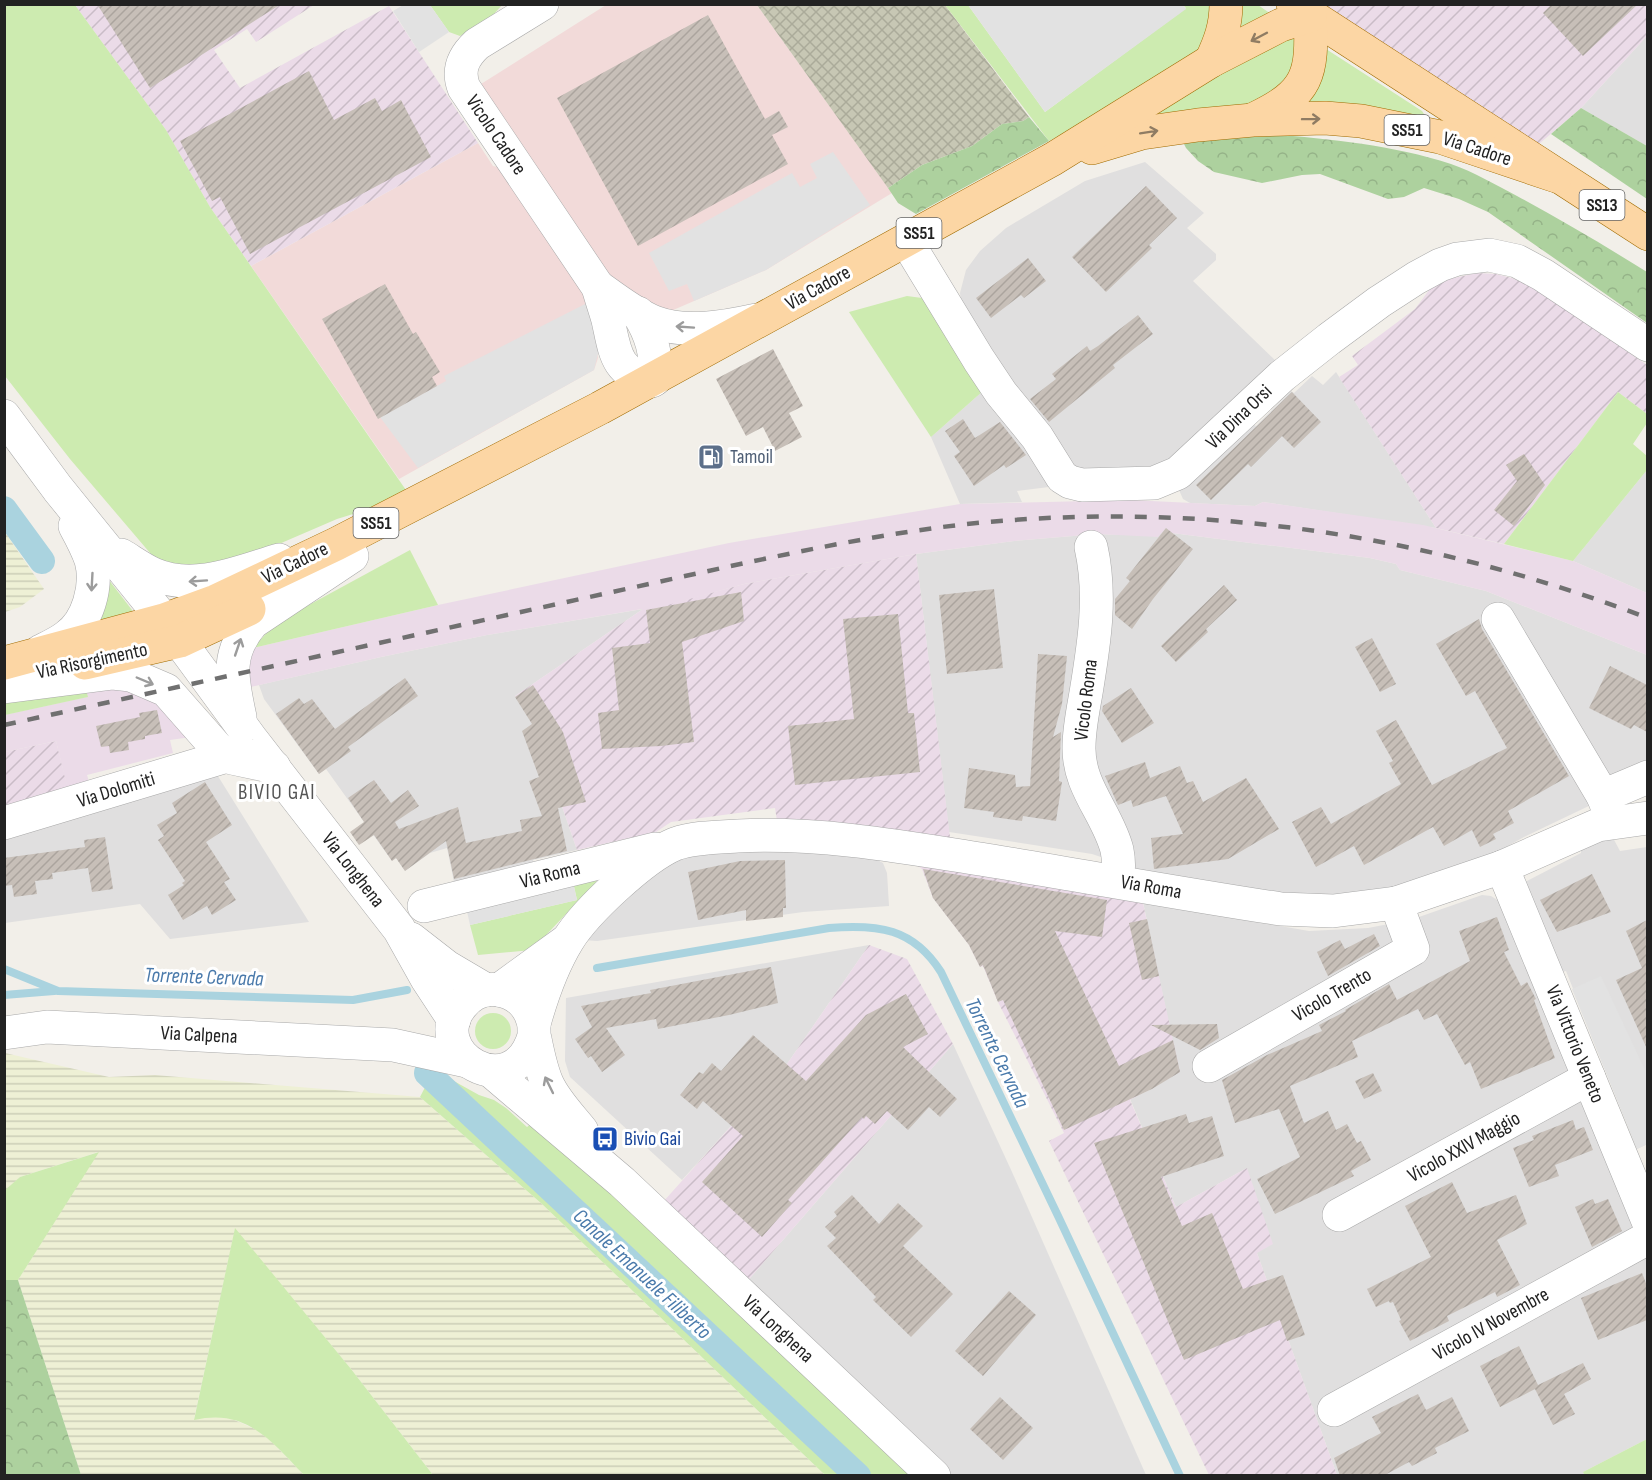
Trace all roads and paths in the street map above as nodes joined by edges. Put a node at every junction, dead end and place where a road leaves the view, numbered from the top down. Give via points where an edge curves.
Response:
1 (542, 4) edge
2 (1226, 4) edge
3 (1301, 10) edge
4 (1210, 61) junction
5 (1252, 120) junction
6 (1053, 159) junction
7 (1556, 176) junction
8 (1647, 234) edge
9 (906, 240) junction
10 (598, 287) junction
11 (638, 313) junction
12 (764, 318) junction
13 (612, 343) junction
14 (1647, 345) edge
15 (653, 380) junction
16 (592, 413) junction
17 (4, 416) edge
18 (58, 489) junction
19 (105, 545) junction
20 (1091, 547) dead end
21 (344, 550) junction
22 (1498, 619) dead end
23 (172, 631) junction
24 (12, 667) edge
25 (4, 687) edge
26 (241, 724) junction
27 (227, 756) junction
28 (274, 767) junction
29 (1647, 777) edge
30 (1608, 809) junction
31 (1647, 818) edge
32 (4, 823) edge
33 (677, 844) junction
34 (1502, 867) junction
35 (1118, 881) junction
36 (1396, 903) junction
37 (424, 906) dead end
38 (399, 929) junction
39 (568, 939) junction
40 (493, 990) junction
41 (453, 1025) junction
42 (534, 1030) junction
43 (4, 1033) edge
44 (393, 1045) junction
45 (478, 1066) junction
46 (1209, 1066) dead end
47 (1588, 1078) junction
48 (622, 1182) junction
49 (1339, 1215) dead end
50 (1647, 1221) edge
51 (1647, 1238) edge
52 (1334, 1410) dead end
53 (934, 1476) edge

1 - 10 street, Vicolo Cadore via 468,52 460,78
2 - 4 main road via 1226,24
3 -> 4 main road, Via Cadore / SS51 via 1281,25
3 - 5 main road, Via Cadore / SS51 via 1311,43 1306,80 1279,108
3 - 7 main road, Via Cadore / SS13
4 - 6 main road, Via Cadore / SS51
6 -> 5 main road, Via Cadore / SS51 via 1142,133
5 -> 7 main road, Via Cadore / SS51 via 1325,118 1391,126 1440,137
6 - 9 main road, Via Cadore / SS51
7 - 8 main road, Via Cadore / SS13
9 - 12 main road, Via Cadore / SS51
9 - 14 street, Via Dina Orsi via 1001,393 1037,437 1062,477 1082,485 1154,483 1178,473 1282,376 1329,339 1416,278 1458,259 1489,255 1517,261
10 - 11 street, Vicolo Cadore
10 - 13 street, Vicolo Cadore
12 -> 11 street, Vicolo Cadore via 691,328 654,322
11 - 15 street, Vicolo Cadore via 652,338
12 - 15 main road, Via Cadore / SS51
13 - 15 street, Vicolo Cadore via 625,369
13 - 16 street, Vicolo Cadore via 609,372
15 - 16 main road, Via Cadore / SS51
16 - 21 main road, Via Cadore / SS51
17 - 18 street, Via Longhena
18 - 19 street, Via Longhena
18 -> 24 street, Via Longhena via 91,561 93,588 85,614 68,636
21 -> 19 street, Via Longhena via 218,579 192,581 152,574
19 - 23 street, Via Longhena
20 - 35 street, Vicolo Roma via 1098,595 1079,748 1083,774 1117,850
21 - 23 main road, Via Cadore / SS51 via 216,601
26 -> 21 street, Via Longhena via 232,675 243,633
22 - 30 street
23 - 24 main road, Via Risorgimento / SS51
23 - 26 street, Via Longhena
25 -> 27 street, Via Risorgimento via 113,673 131,675 166,690
26 - 28 street, Via Longhena
27 - 28 street
27 - 32 street, Via Dolomiti
28 - 38 street, Via Longhena
29 - 30 street, Via Roma
30 - 31 street, Via Roma
30 - 34 street, Via Roma via 1580,831
33 - 35 street, Via Roma via 779,834 886,843
33 - 37 street, Via Roma
33 - 39 street, Via Roma via 637,868
34 - 36 street, Via Roma
34 - 47 street, Via Vittorio Veneto
35 - 36 street, Via Roma via 1281,909 1333,911
36 - 46 street, Vicolo Trento via 1413,949
38 - 40 street, Via Longhena via 447,967
38 - 41 street, Via Longhena
39 - 40 street, Via Roma
39 - 42 street, Via Roma via 544,990
40 - 41 street via 475,993 466,1000
40 - 42 street, Via Longhena via 511,993 522,1001 530,1011
41 - 44 street, Via Calpena
41 - 45 street, Via Longhena via 454,1042
42 - 45 street via 530,1048 514,1066 503,1070
48 -> 42 street, Via Longhena via 548,1084
43 - 44 street, Via Calpena via 47,1028
44 - 45 street, Via Calpena
45 - 48 street, Via Longhena
47 - 49 street, Vicolo XXIV Maggio
47 - 50 street, Via Vittorio Veneto
48 - 53 street, Via Longhena
51 - 52 street, Vicolo IV Novembre

